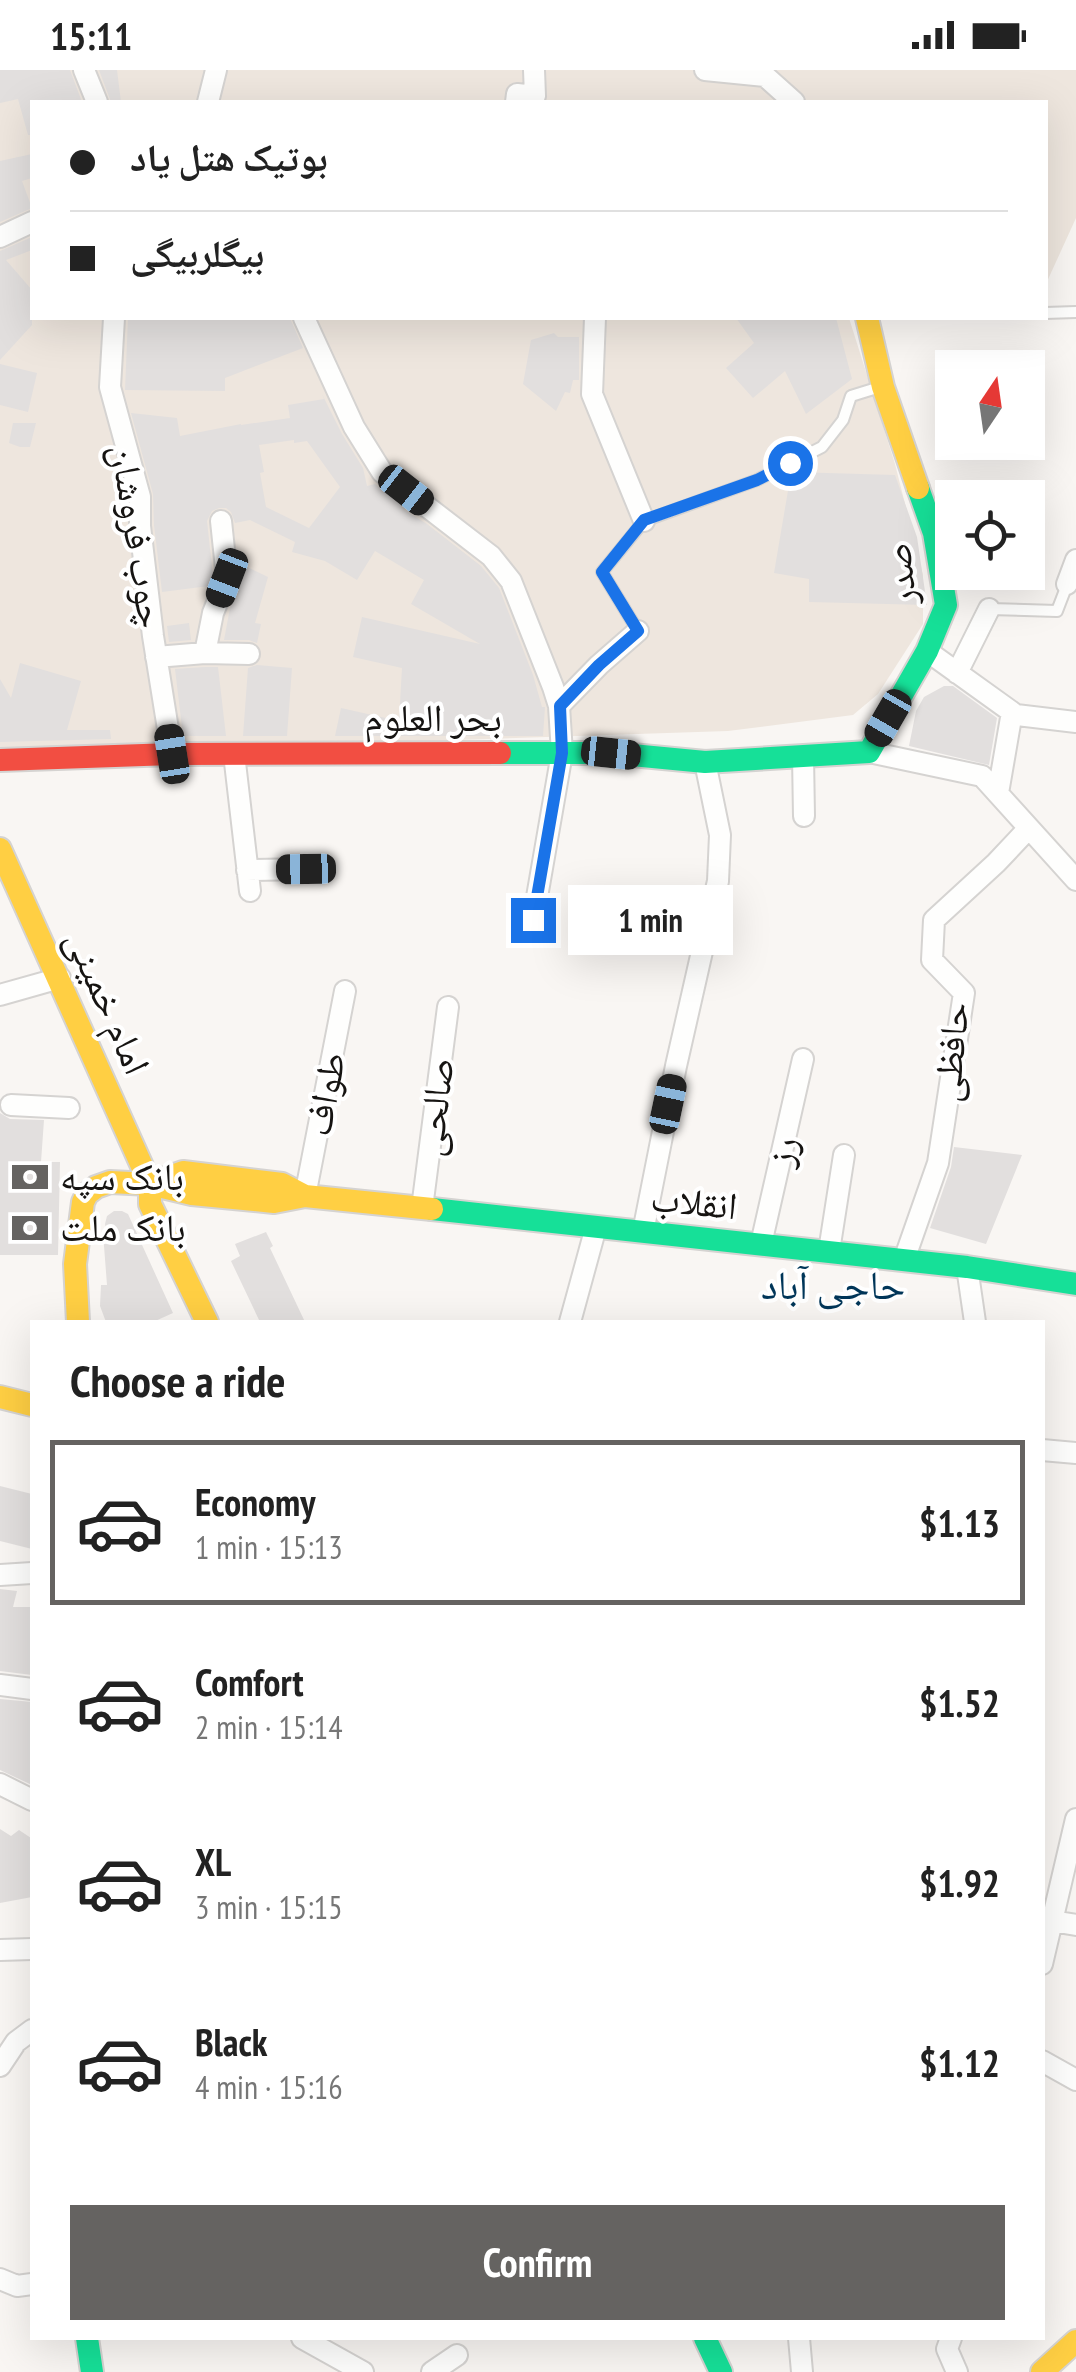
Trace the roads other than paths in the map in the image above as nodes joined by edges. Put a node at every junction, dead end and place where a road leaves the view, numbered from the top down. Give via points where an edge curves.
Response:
1 (84, 70) edge
2 (216, 70) edge
3 (534, 70) edge
4 (705, 70) edge
5 (765, 73) edge
6 (96, 100) edge
7 (208, 100) edge
8 (516, 100) edge
9 (792, 100) edge
10 (30, 223) edge
11 (0, 237) edge
12 (1076, 312) edge
13 (1048, 313) edge
14 (114, 320) edge
15 (305, 320) edge
16 (595, 320) edge
17 (868, 320) edge
18 (884, 386) junction
19 (644, 520) junction
20 (222, 521) dead end
21 (1076, 560) edge
22 (1068, 584) joint
23 (989, 609) joint
24 (638, 631) joint
25 (205, 652) junction
26 (927, 652) junction
27 (249, 654) dead end
28 (156, 656) junction
29 (957, 673) junction
30 (560, 706) junction
31 (1012, 712) junction
32 (1076, 722) edge
33 (869, 752) junction
34 (562, 753) junction
35 (172, 754) junction
36 (234, 754) junction
37 (803, 756) junction
38 (0, 760) edge
39 (705, 762) junction
40 (998, 793) junction
41 (804, 816) dead end
42 (1029, 828) junction
43 (0, 849) edge
44 (306, 869) dead end
45 (1076, 880) edge
46 (533, 920) dead end
47 (60, 978) junction
48 (345, 991) dead end
49 (0, 995) edge
50 (448, 1007) dead end
51 (803, 1059) dead end
52 (11, 1105) dead end
53 (68, 1108) dead end
54 (844, 1155) dead end
55 (150, 1184) junction
56 (305, 1196) junction
57 (422, 1208) junction
58 (596, 1228) junction
59 (642, 1232) junction
60 (761, 1244) junction
61 (829, 1251) junction
62 (904, 1260) junction
63 (967, 1267) junction
64 (1076, 1284) edge
65 (78, 1320) edge
66 (206, 1320) edge
67 (229, 1320) edge
68 (571, 1320) edge
69 (975, 1320) edge
70 (0, 1398) edge
71 (30, 1405) edge
72 (1045, 1450) edge
73 (1076, 1453) edge
74 (30, 1572) edge
75 (0, 1574) edge
76 (0, 1685) edge
77 (30, 1689) edge
78 (0, 1784) edge
79 (30, 1799) edge
80 (1076, 1820) edge
81 (1052, 1921) junction
82 (1076, 1925) edge
83 (30, 1949) edge
84 (0, 1950) edge
85 (1045, 1951) edge
86 (30, 2032) edge
87 (1045, 2063) edge
88 (0, 2066) edge
89 (1076, 2080) edge
90 (0, 2279) edge
91 (30, 2284) edge
92 (88, 2340) edge
93 (306, 2340) edge
94 (706, 2340) edge
95 (800, 2340) edge
96 (950, 2340) edge
97 (1076, 2340) edge
98 (457, 2355) dead end
99 (92, 2372) edge
100 (364, 2372) edge
101 (432, 2372) edge
102 (722, 2372) edge
103 (802, 2372) edge
104 (957, 2372) edge
105 (1042, 2372) edge

1 - 6 street
2 - 7 street
3 - 8 street via 534,96 518,94
4 - 5 street
5 - 9 street
10 - 11 street
12 - 13 lane
14 - 28 street, چوب فروشان via 110,387 140,497
15 - 30 street via 354,428 382,472 491,556 511,581
16 - 19 street via 592,394
17 - 18 main road, صدر
18 - 19 lane via 851,396 843,420 822,446 757,480
18 - 26 main road, صدر via 934,533 946,605
19 - 24 lane via 602,572
20 - 25 street via 227,578
21 - 22 street
22 - 23 lane via 1058,612
23 - 29 street
24 - 30 street
25 - 27 street
25 - 28 street
26 - 29 street
26 - 33 main road
28 - 35 street, چوب فروشان
29 - 31 street
30 - 34 street
31 - 32 street
31 - 40 street
33 - 37 main road, بحر العلوم
33 - 40 street via 982,776
34 - 36 main road, بحر العلوم
34 - 39 main road, بحر العلوم
34 - 46 street
35 - 36 main road, بحر العلوم
35 - 38 main road, بحر العلوم
36 - 44 street via 248,880
37 - 39 main road, بحر العلوم
37 - 41 street
39 - 59 street via 720,835 718,881
40 - 42 street
42 - 45 street
42 - 62 street, حافظی via 934,920 932,960 964,993 938,1163
43 - 47 main road, امام خمینی
47 - 49 street
47 - 55 main road, امام خمینی
48 - 56 street, طواف
50 - 57 street, صالحی
51 - 60 street, رز
52 - 53 street
54 - 61 street
55 - 56 main road, انقلاب via 183,1172 282,1184
55 - 65 main road, انقلاب via 110,1182 82,1202
55 - 66 main road, امام خمینی via 150,1204
55 - 67 main road, امام خمینی via 172,1199
56 - 57 main road, انقلاب
57 - 58 main road, انقلاب
58 - 59 main road, انقلاب
58 - 68 street
59 - 60 main road, انقلاب
60 - 61 main road, انقلاب
61 - 62 main road, انقلاب
62 - 63 main road, انقلاب
63 - 64 main road, انقلاب
63 - 69 street
70 - 71 main road
72 - 73 street
74 - 75 street
76 - 77 street
78 - 79 street
80 - 81 street
81 - 82 street
81 - 85 street
83 - 84 street
86 - 88 street
87 - 89 street
90 - 91 street
92 - 99 main road
93 - 100 street
94 - 102 main road
95 - 103 street
96 - 104 street
97 - 105 main road
98 - 101 street

